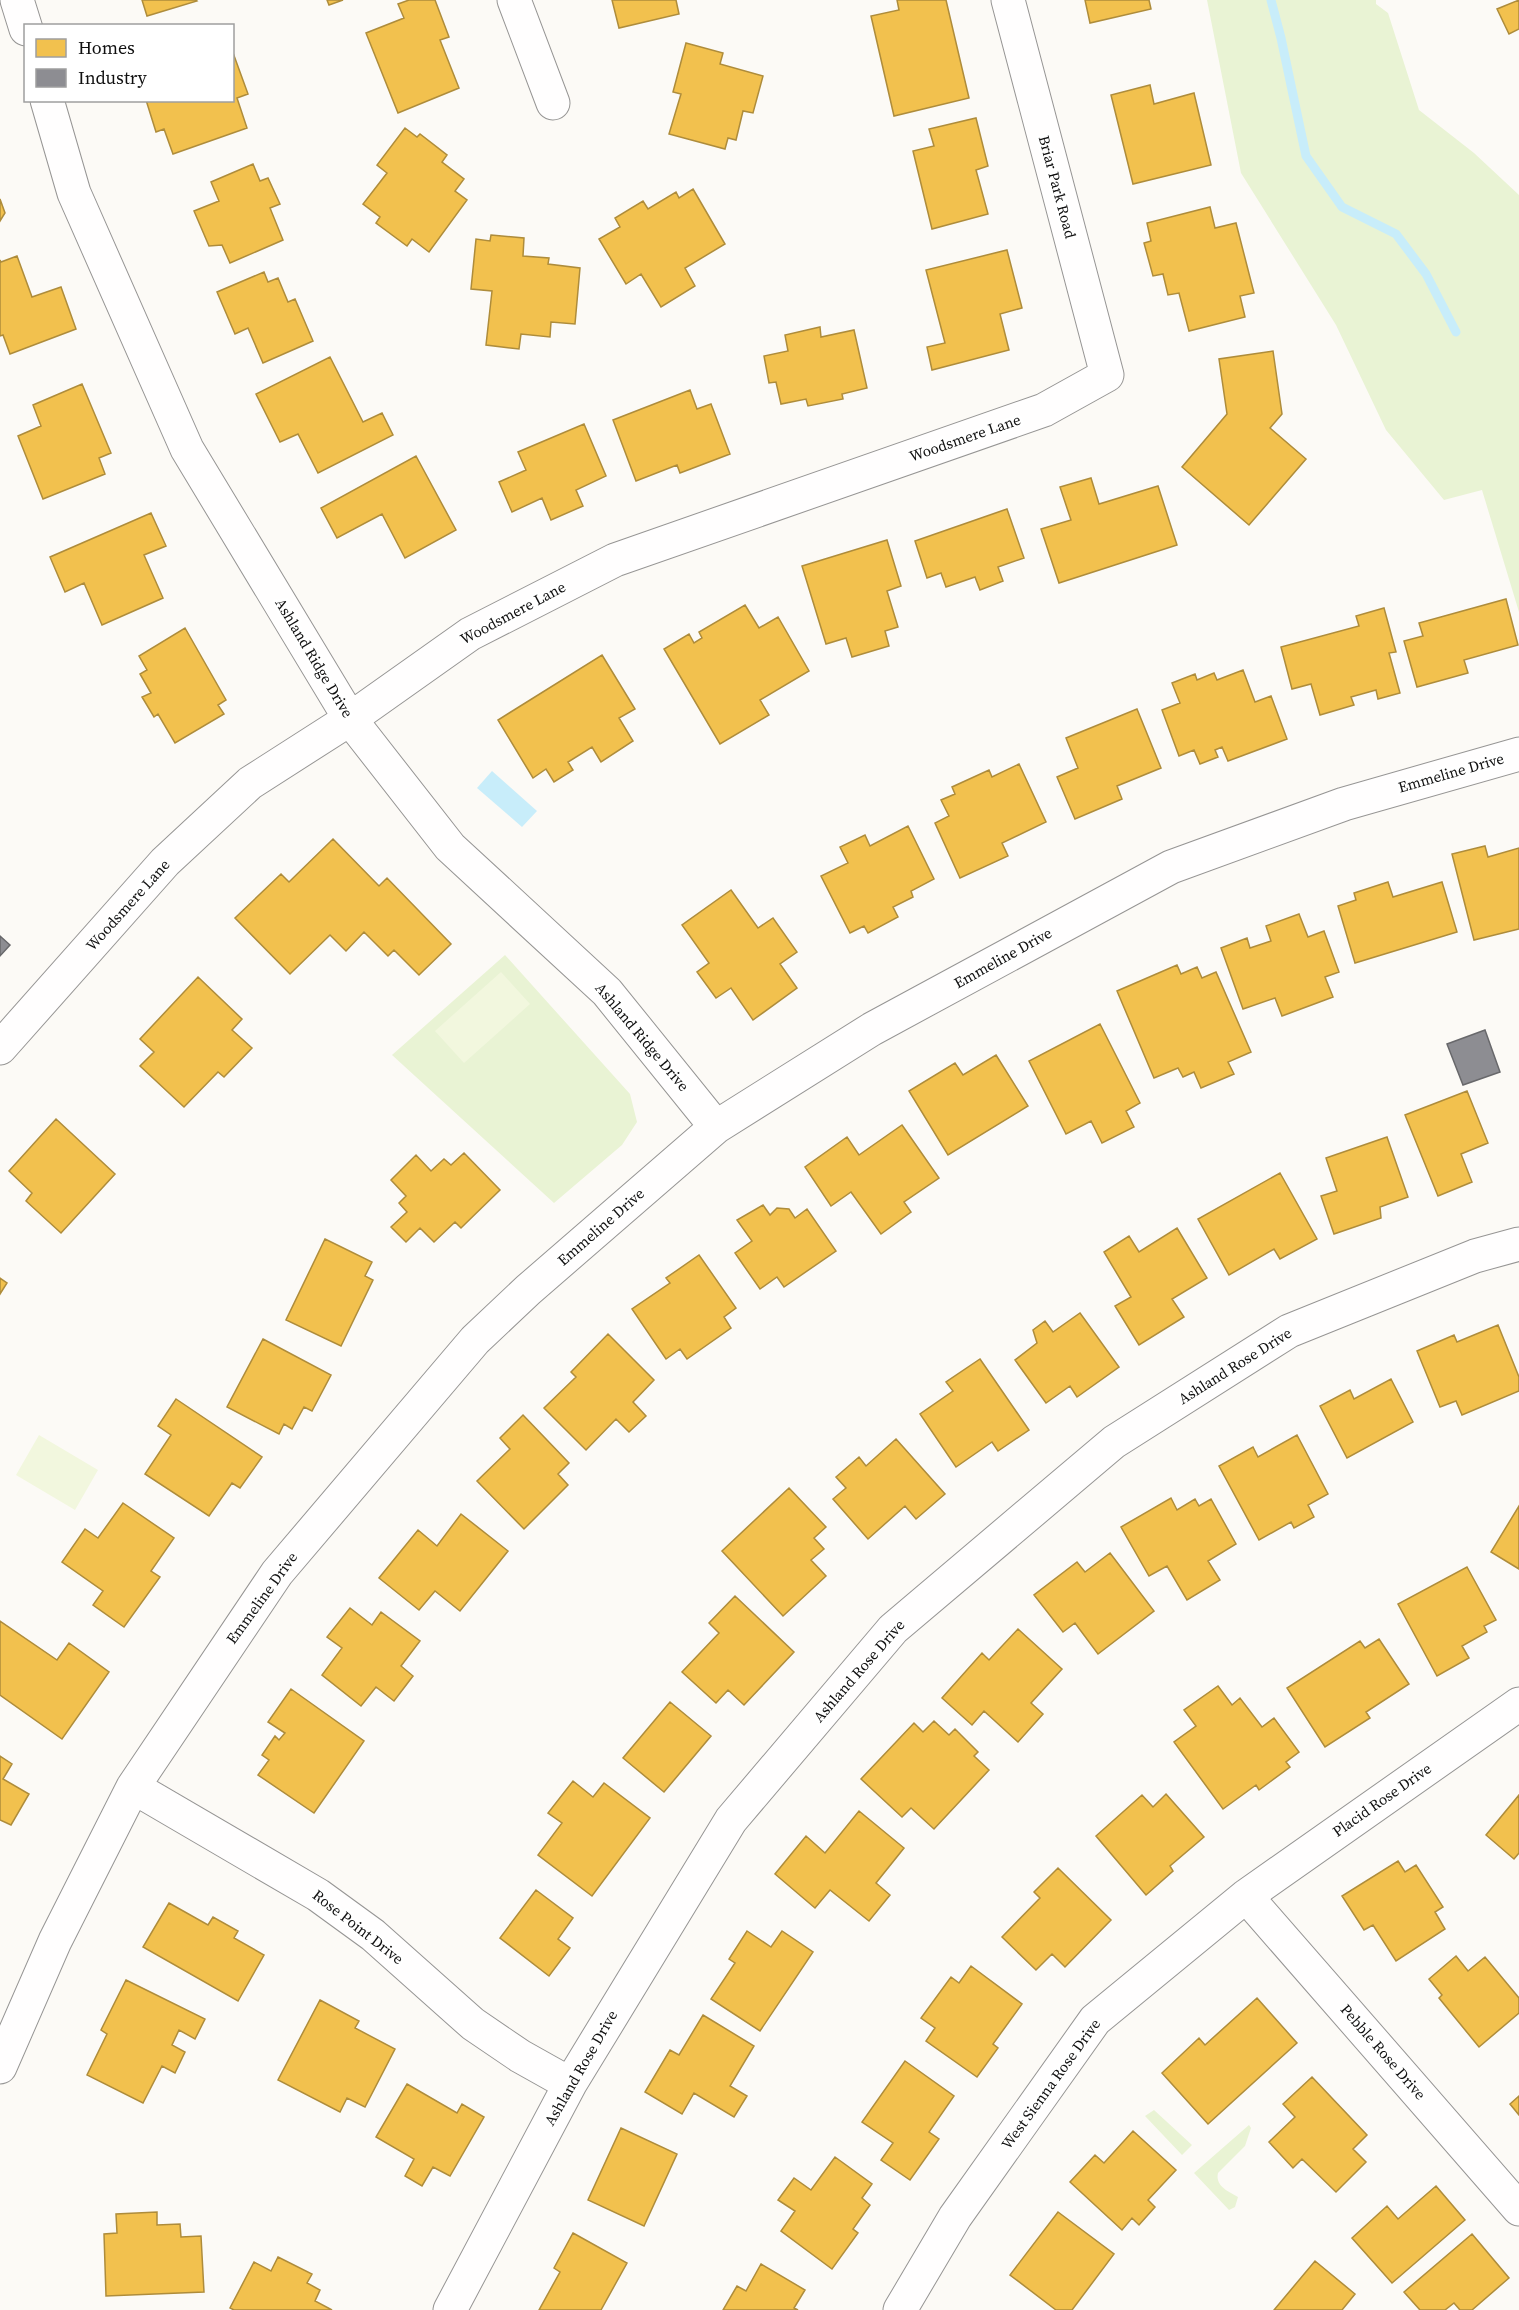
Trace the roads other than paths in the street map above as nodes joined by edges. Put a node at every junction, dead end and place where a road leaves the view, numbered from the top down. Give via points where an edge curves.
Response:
1 (17, 0) edge
2 (514, 0) edge
3 (1008, 0) edge
4 (24, 24) edge
5 (48, 102) edge
6 (553, 103) dead end
7 (1107, 375) joint
8 (350, 719) junction
9 (1519, 754) edge
10 (0, 1048) edge
11 (716, 1126) junction
12 (1519, 1244) edge
13 (1519, 1704) edge
14 (133, 1787) junction
15 (1246, 1896) junction
16 (0, 2067) edge
17 (570, 2084) junction
18 (1519, 2209) edge
19 (450, 2310) edge
20 (900, 2310) edge

1 - 4 street
2 - 6 street
3 - 7 street, Briar Park Road
5 - 8 street, Ashland Ridge Drive via 74,193 187,449
7 - 8 street, Woodsmere Lane via 1044,410 615,560 470,634
8 - 10 street, Woodsmere Lane via 250,783 182,846
8 - 11 street, Ashland Ridge Drive via 450,847 607,992
9 - 11 street, Emmeline Drive via 1344,804 1171,867 872,1029
11 - 14 street, Emmeline Drive via 475,1340 277,1573
12 - 17 street, Ashland Rose Drive via 1475,1256 1289,1331 1114,1442 893,1629 731,1820
13 - 15 street, Placid Rose Drive
14 - 16 street, Emmeline Drive via 55,1941
14 - 17 street, Rose Point Drive via 327,1901 373,1935 473,2024
15 - 18 street, Pebble Rose Drive
15 - 20 street, West Sienna Rose Drive via 1095,2020 955,2217
17 - 19 street, Ashland Rose Drive

